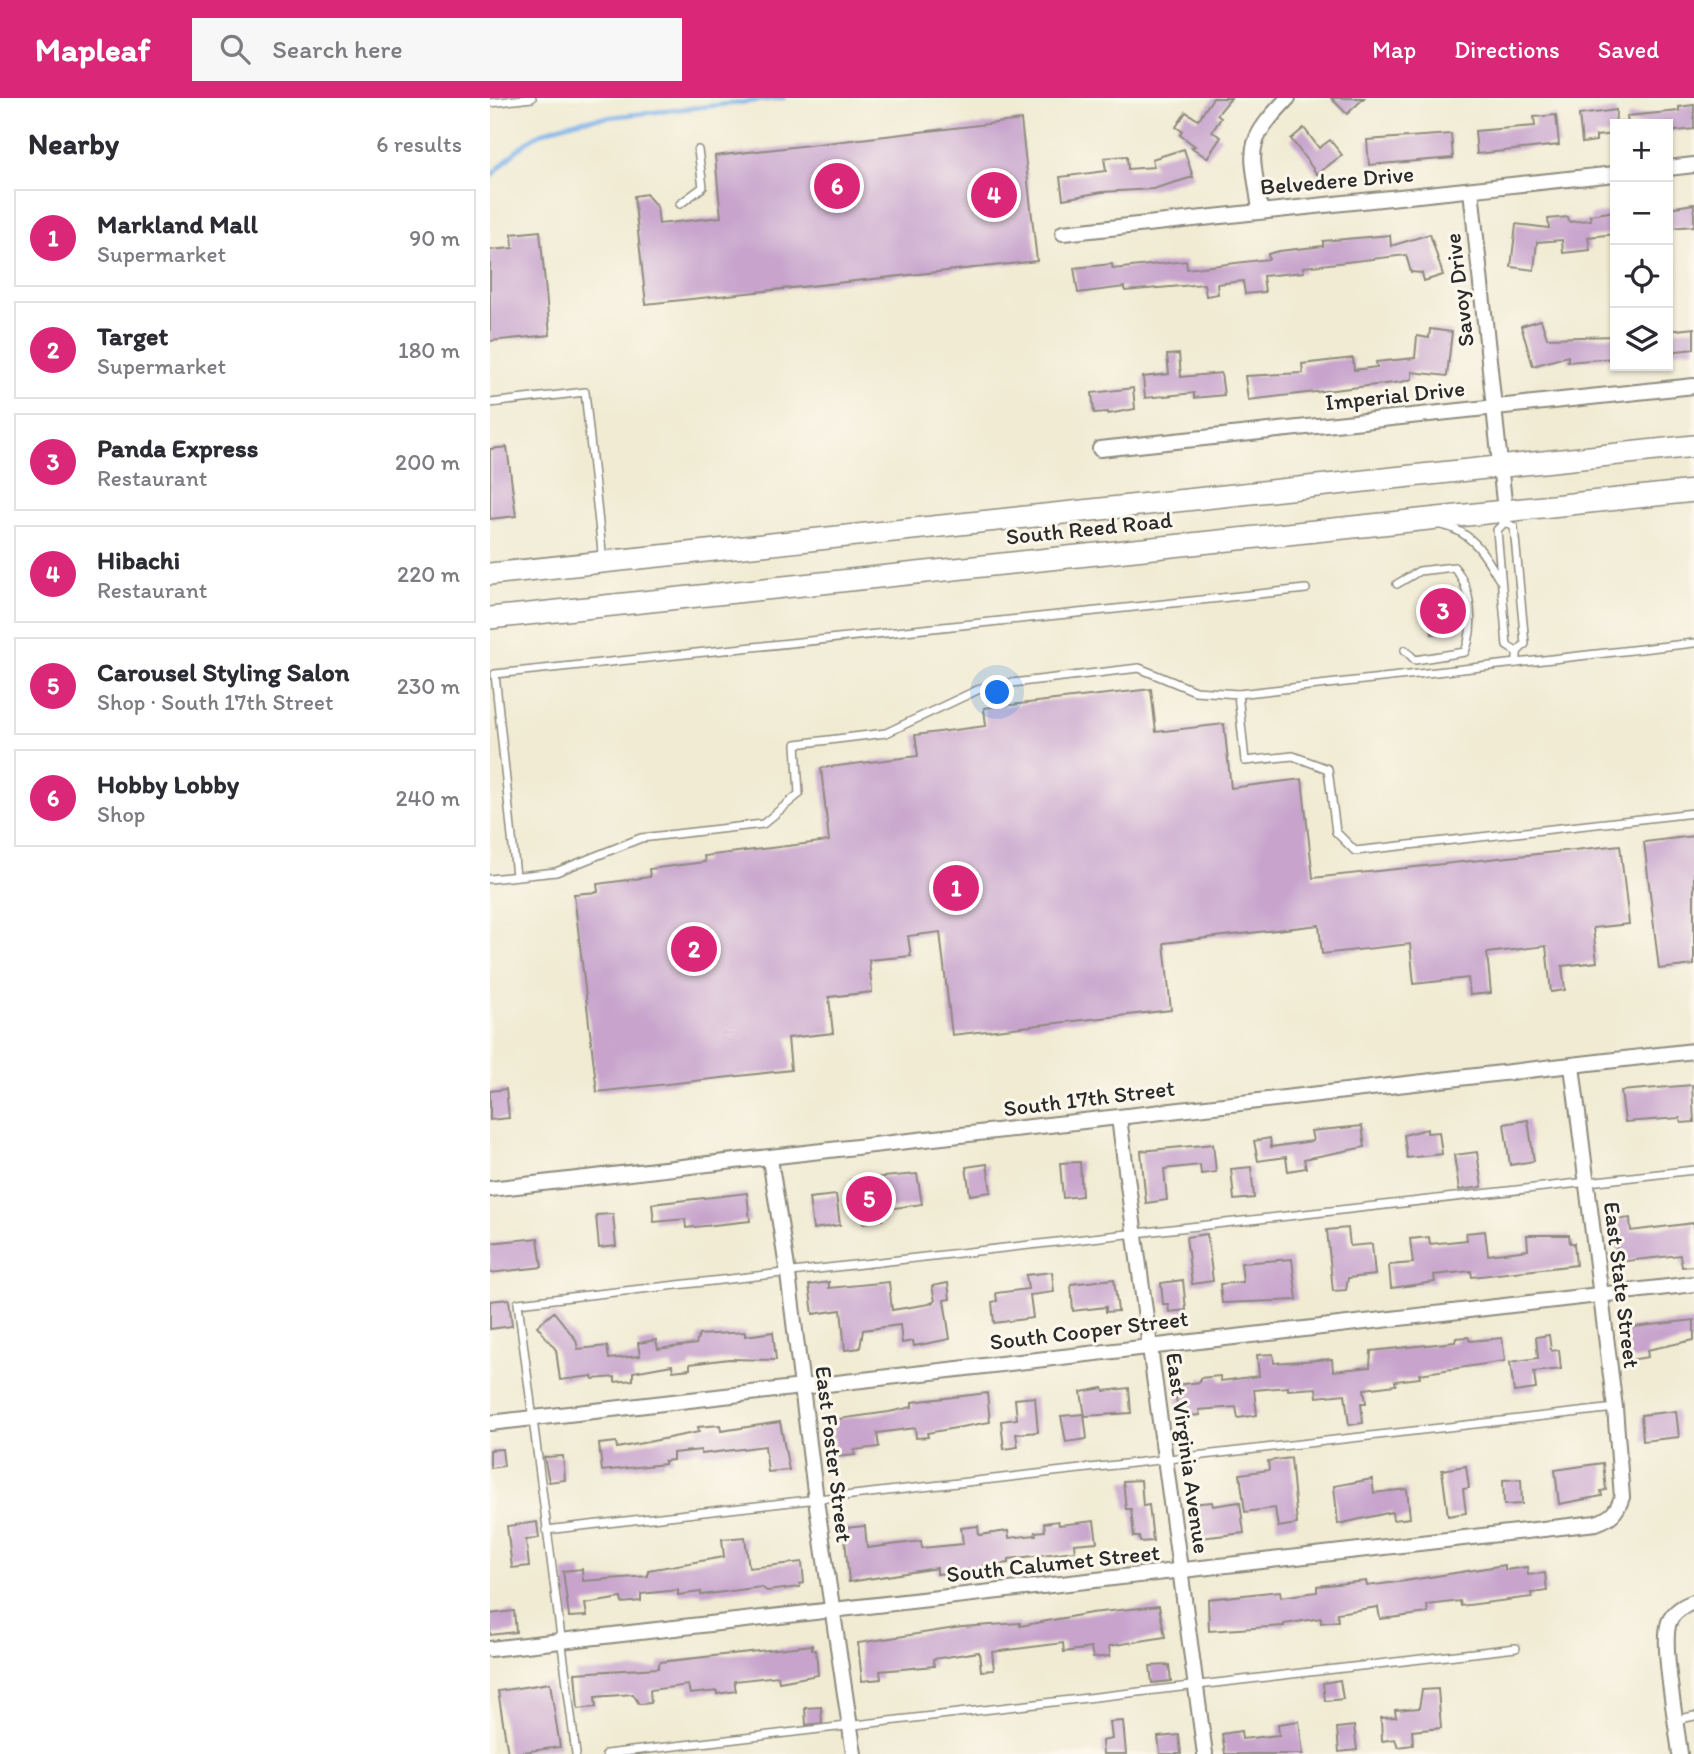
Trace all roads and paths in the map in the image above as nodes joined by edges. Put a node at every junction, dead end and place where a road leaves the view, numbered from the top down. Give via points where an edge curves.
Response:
1 (532, 98) edge
2 (1288, 98) edge
3 (490, 103) edge
4 (698, 150) dead end
5 (1694, 165) edge
6 (1673, 167) edge
7 (1610, 175) edge
8 (1471, 190) junction
9 (680, 204) dead end
10 (1260, 210) junction
11 (1063, 233) dead end
12 (1694, 386) edge
13 (490, 403) edge
14 (1496, 407) junction
15 (1694, 446) edge
16 (1100, 449) dead end
17 (1503, 467) junction
18 (1694, 491) edge
19 (1505, 517) junction
20 (1414, 520) junction
21 (603, 562) junction
22 (490, 574) edge
23 (1502, 583) junction
24 (1397, 584) dead end
25 (1306, 589) dead end
26 (490, 618) edge
27 (1694, 643) edge
28 (1405, 650) dead end
29 (1517, 652) junction
30 (1517, 663) junction
31 (1238, 694) junction
32 (1694, 813) edge
33 (516, 876) junction
34 (490, 879) edge
35 (1694, 1051) edge
36 (1572, 1066) junction
37 (1119, 1118) junction
38 (770, 1160) junction
39 (1694, 1170) edge
40 (1586, 1181) junction
41 (490, 1189) edge
42 (1135, 1235) junction
43 (788, 1274) junction
44 (1694, 1284) edge
45 (1601, 1294) junction
46 (1149, 1346) junction
47 (803, 1386) junction
48 (1615, 1408) junction
49 (530, 1418) junction
50 (490, 1423) edge
51 (1165, 1460) junction
52 (816, 1500) junction
53 (1617, 1510) joint
54 (546, 1530) junction
55 (1182, 1572) junction
56 (1694, 1602) edge
57 (834, 1611) junction
58 (560, 1643) junction
59 (1516, 1648) dead end
60 (490, 1649) edge
61 (1195, 1685) junction
62 (1694, 1716) edge
63 (1676, 1720) junction
64 (850, 1726) junction
65 (576, 1754) edge
66 (606, 1754) edge
67 (855, 1754) edge
68 (1205, 1754) edge
69 (1680, 1754) edge

1 - 3 lane
2 - 10 street via 1256,136 1252,154
4 - 9 lane via 703,187
5 - 6 street
7 - 8 street, Belvedere Drive
8 - 10 street, Belvedere Drive
8 - 14 street, Savoy Drive
10 - 11 street, Belvedere Drive
12 - 14 street, Imperial Drive
13 - 21 lane via 585,392
14 - 16 street, Imperial Drive
14 - 17 street, Savoy Drive
15 - 17 main road, South Reed Road
17 - 19 street, Savoy Drive
17 - 21 main road, South Reed Road
18 - 19 main road, South Reed Road
19 - 20 main road, South Reed Road
19 - 23 lane via 1497,530
19 - 29 lane via 1514,527 1525,644
20 - 23 lane via 1466,534
20 - 26 main road, South Reed Road
21 - 22 main road, South Reed Road
23 - 29 lane via 1507,646
24 - 28 lane via 1419,571 1454,567 1464,579 1472,635 1465,652 1415,660
25 - 33 lane via 495,674
27 - 30 lane
29 - 30 lane
30 - 31 lane
31 - 32 lane via 1245,761 1293,756 1328,769 1336,832 1355,851
31 - 33 lane via 1195,691 1139,667 986,685 886,733 796,744 799,794 763,824 641,838 565,869
33 - 34 lane
35 - 36 street, South 17th Street
36 - 37 street, South 17th Street
36 - 40 street, East State Street
37 - 38 street, South 17th Street
37 - 42 street, East Virginia Avenue
38 - 41 street, South 17th Street
38 - 43 street, East Foster Street
39 - 40 lane
40 - 42 lane
40 - 45 street, East State Street
42 - 43 lane
42 - 46 street, East Virginia Avenue
43 - 47 street, East Foster Street
43 - 49 lane via 518,1303
44 - 45 street, South Cooper Street
45 - 46 street, South Cooper Street
45 - 48 street, East State Street
46 - 47 street, South Cooper Street
46 - 51 street, East Virginia Avenue
47 - 49 street, South Cooper Street
47 - 52 street, East Foster Street
48 - 51 lane
48 - 53 street, East State Street via 1622,1497
49 - 50 street, South Cooper Street
49 - 54 lane
51 - 52 lane
51 - 55 street, East Virginia Avenue
52 - 54 lane
52 - 57 street, East Foster Street
53 - 55 street, South Calumet Street via 1596,1523
54 - 58 lane
55 - 57 street, South Calumet Street
55 - 61 street, East Virginia Avenue
56 - 63 street via 1686,1604 1669,1623
57 - 58 street, South Calumet Street
57 - 64 street, East Foster Street
58 - 60 street, South Calumet Street
58 - 65 lane
59 - 61 lane
61 - 64 lane
61 - 68 street, East Virginia Avenue
62 - 63 lane
63 - 69 street
64 - 66 lane
64 - 67 street, East Foster Street

